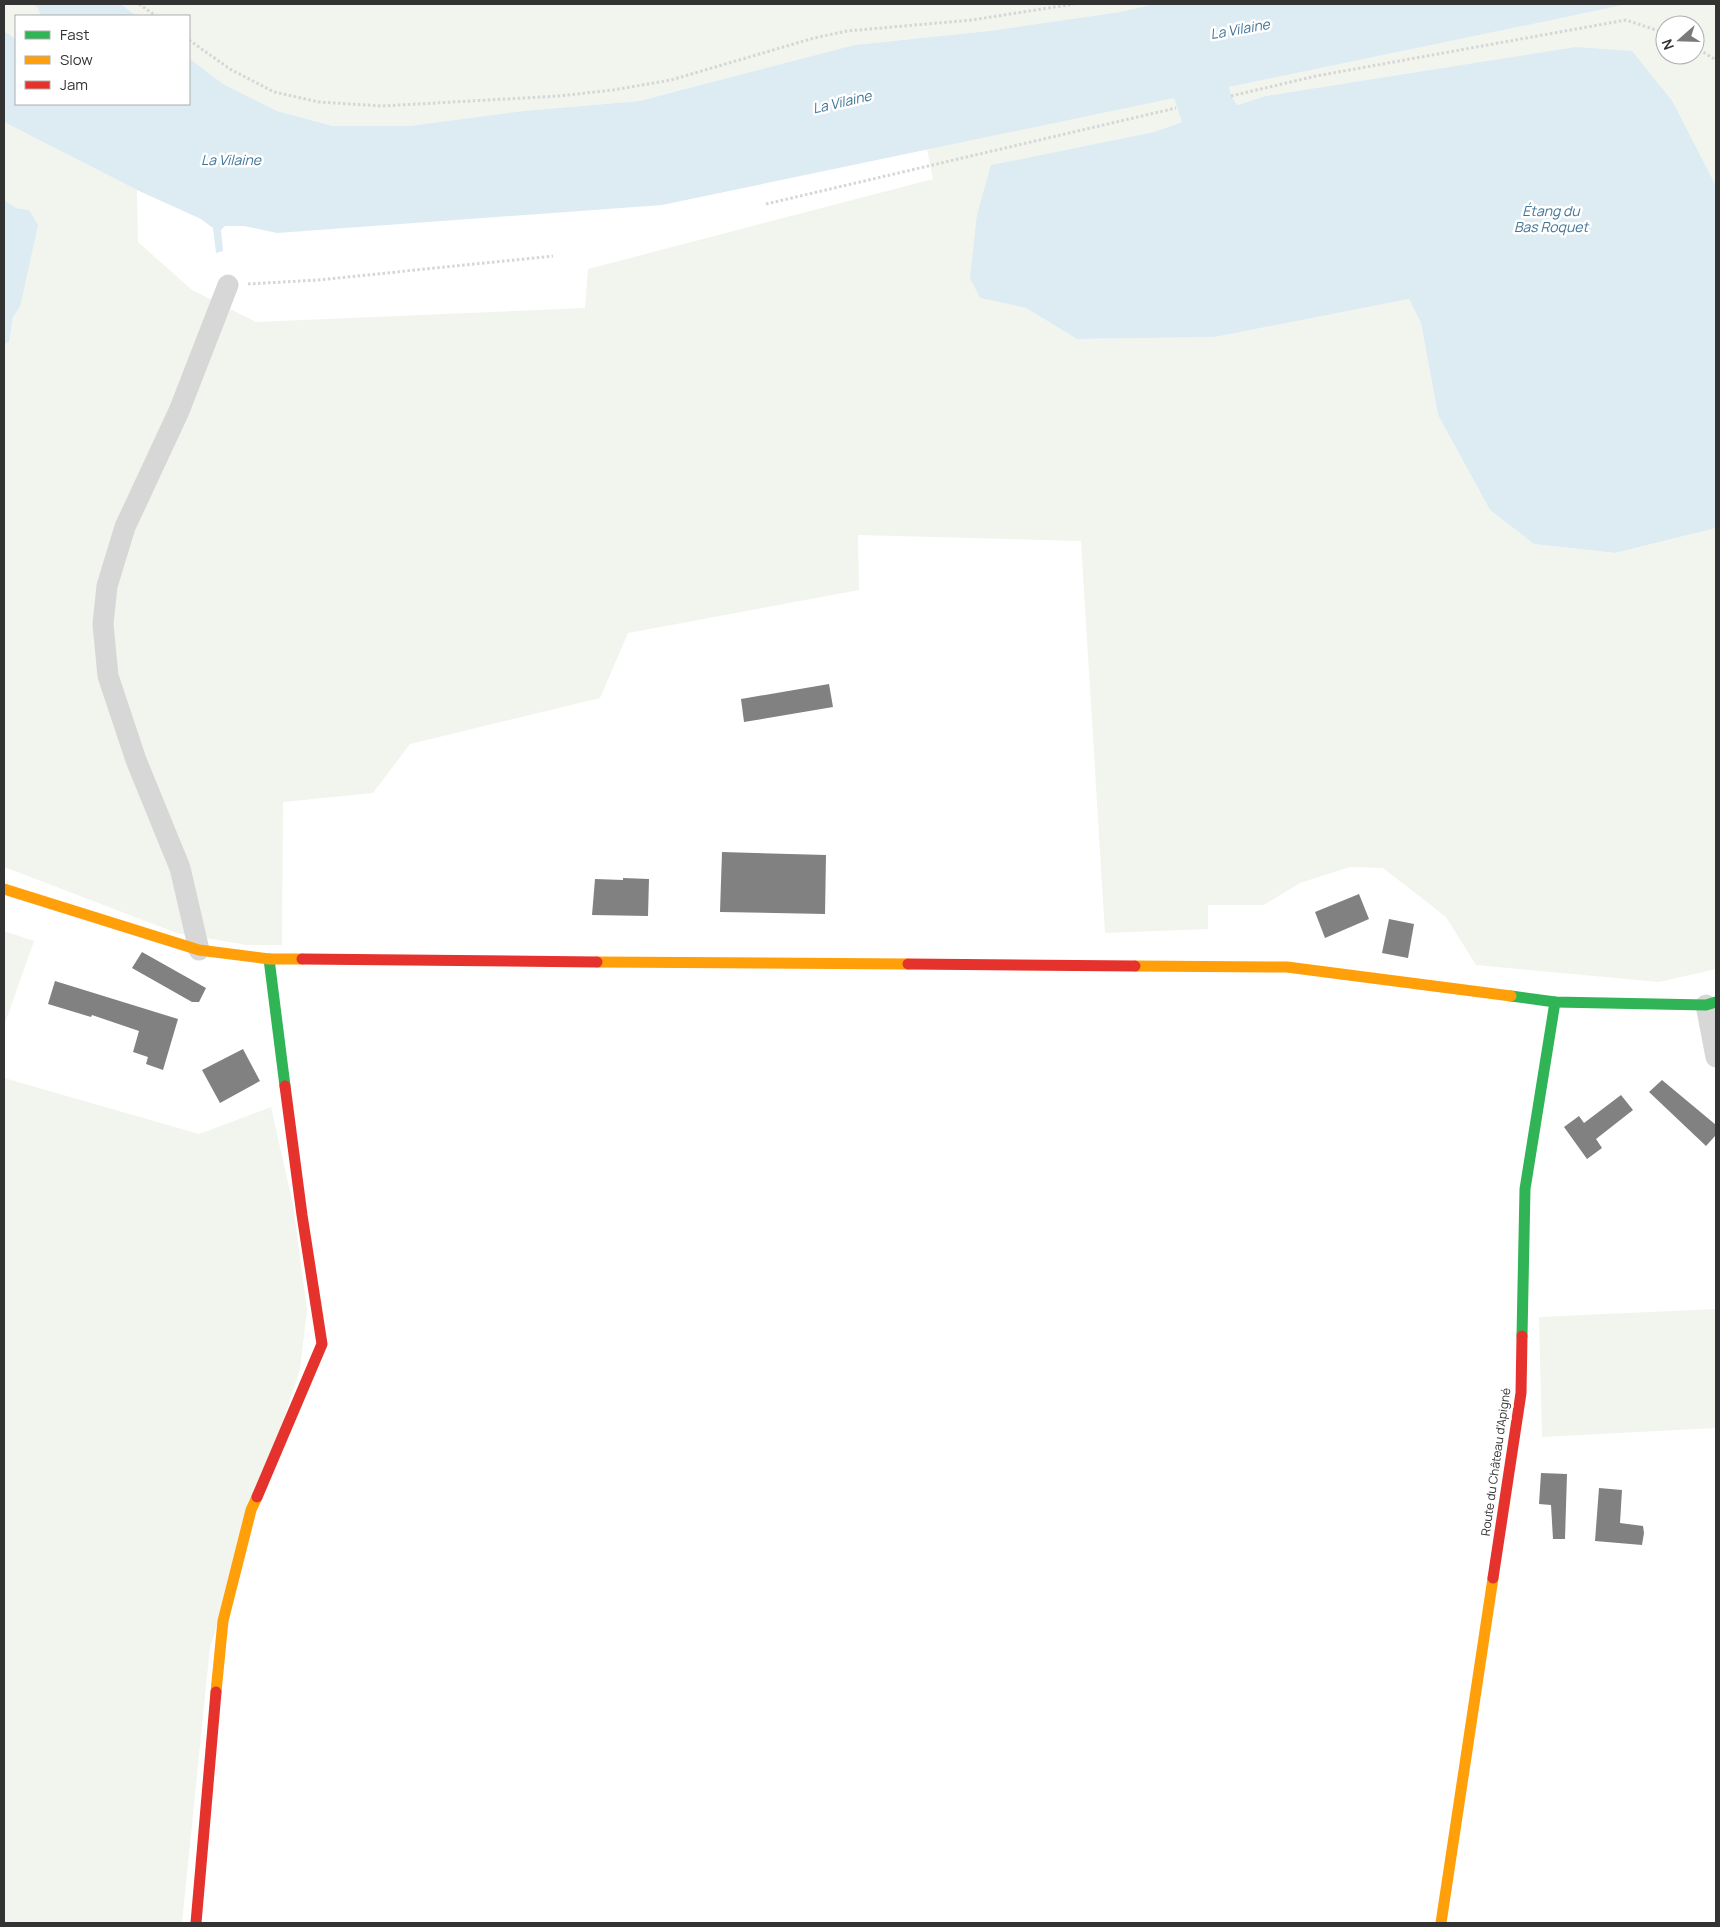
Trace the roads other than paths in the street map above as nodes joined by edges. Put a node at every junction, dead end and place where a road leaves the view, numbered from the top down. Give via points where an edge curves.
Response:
1 (228, 285) road end
2 (4, 889) edge
3 (199, 950) junction
4 (269, 959) junction
5 (1555, 1002) junction
6 (1711, 1004) edge
7 (1716, 1057) edge
8 (196, 1923) edge
9 (1441, 1923) edge

1 - 3 street via 179,411 125,527 107,586 103,624 108,676 136,760 180,868
2 - 3 street
3 - 4 street
4 - 5 street via 1287,967
4 - 8 street via 322,1344 251,1510 223,1621
5 - 6 street
5 - 9 street, Route du Château d'Apigné via 1525,1189 1521,1393
6 - 7 street

